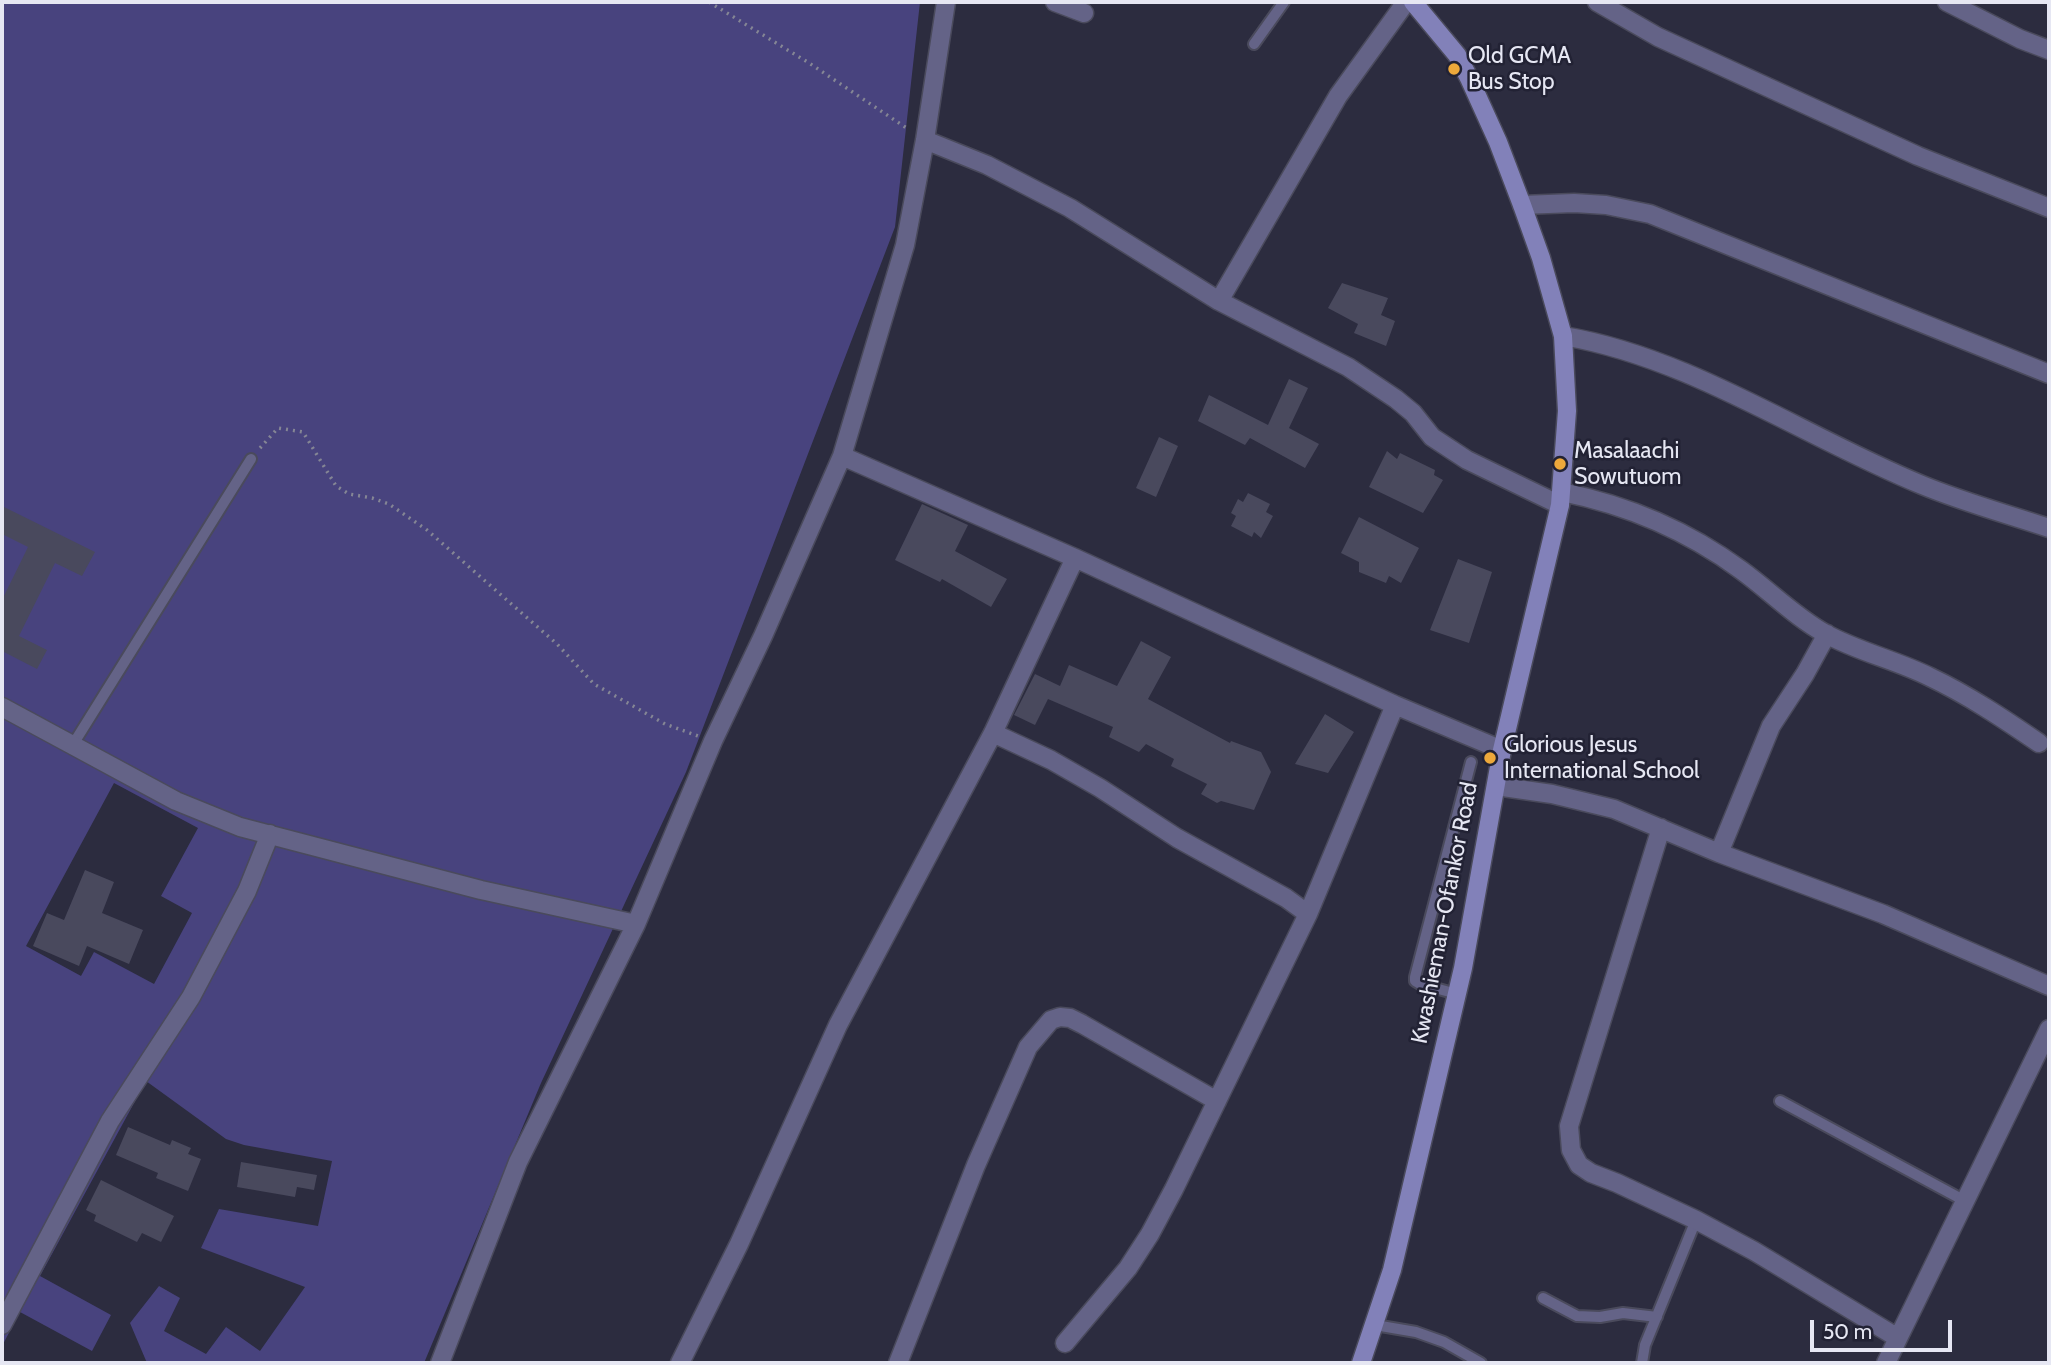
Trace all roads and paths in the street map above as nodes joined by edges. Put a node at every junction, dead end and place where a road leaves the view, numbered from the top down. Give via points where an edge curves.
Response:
1 (709, 2) edge
2 (946, 2) edge
3 (1055, 2) edge
4 (1284, 2) edge
5 (1406, 2) edge
6 (1413, 2) edge
7 (1597, 2) edge
8 (1947, 2) edge
9 (1084, 13) dead end
10 (1254, 44) dead end
11 (2049, 50) edge
12 (925, 139) junction
13 (1522, 205) junction
14 (2049, 208) edge
15 (1219, 301) junction
16 (1563, 336) junction
17 (2049, 374) edge
18 (842, 456) junction
19 (251, 459) joint
20 (1561, 498) junction
21 (2049, 528) edge
22 (1075, 558) junction
23 (1827, 634) junction
24 (1395, 705) junction
25 (2, 707) edge
26 (993, 733) junction
27 (713, 741) junction
28 (2039, 743) dead end
29 (72, 746) junction
30 (1502, 750) junction
31 (1471, 762) dead end
32 (1496, 786) junction
33 (1661, 828) junction
34 (270, 834) junction
35 (1719, 853) junction
36 (1308, 914) junction
37 (636, 924) junction
38 (2049, 986) edge
39 (1457, 994) junction
40 (2049, 1029) edge
41 (1217, 1101) junction
42 (1780, 1101) dead end
43 (1965, 1201) junction
44 (1696, 1220) junction
45 (1544, 1298) dead end
46 (1657, 1317) junction
47 (2, 1325) edge
48 (1375, 1325) junction
49 (1898, 1338) junction
50 (1065, 1343) dead end
51 (1460, 1358) edge
52 (440, 1363) edge
53 (680, 1363) edge
54 (898, 1363) edge
55 (1361, 1363) edge
56 (1481, 1363) edge
57 (1642, 1363) edge
58 (1886, 1363) edge

1 - 12 path
2 - 12 street
3 - 9 street
4 - 10 lane
5 - 15 street via 1338,96
6 - 13 main road, Kwashieman-Ofankor Road via 1457,55
7 - 14 street via 1658,37 1918,156
8 - 11 street
12 - 15 street via 1070,208
12 - 18 street via 905,245
13 - 16 main road, Kwashieman-Ofankor Road
13 - 17 street via 1606,205 1650,214
15 - 20 street via 1348,367 1396,399 1432,437 1467,460
16 - 20 main road, Kwashieman-Ofankor Road via 1567,411
16 - 21 street via 1640,355 1923,485
18 - 22 street
18 - 27 street
19 - 27 path via 278,428 303,432 336,486 389,504 427,530 557,644 594,684 665,724
19 - 29 lane
20 - 23 street via 1620,506 1678,530 1742,570 1780,603
20 - 30 main road, Kwashieman-Ofankor Road
22 - 24 street
22 - 26 street
23 - 28 street via 1929,677
23 - 35 street via 1771,726
24 - 30 street
24 - 36 street
25 - 29 street
26 - 36 street via 1100,788
26 - 53 street via 838,1025
27 - 37 street
29 - 34 street via 176,801
30 - 32 main road, Kwashieman-Ofankor Road
31 - 39 lane via 1415,977 1420,984
32 - 33 street via 1614,809
32 - 39 main road, Kwashieman-Ofankor Road
33 - 35 street
33 - 44 street via 1569,1126 1571,1150 1578,1164 1591,1173
34 - 37 street via 481,890
34 - 47 street via 247,891 191,997 110,1121
35 - 38 street via 1882,914
36 - 41 street
37 - 52 street via 517,1162
39 - 48 main road, Kwashieman-Ofankor Road
40 - 43 street
41 - 50 street via 1135,1257
41 - 54 street via 1070,1018 1051,1020 1028,1047
42 - 43 lane
43 - 49 street
44 - 46 lane
44 - 49 street
45 - 46 lane via 1577,1316 1623,1313
46 - 57 lane
48 - 51 lane via 1444,1342
48 - 55 main road, Kwashieman-Ofankor Road
49 - 58 street
51 - 56 lane

